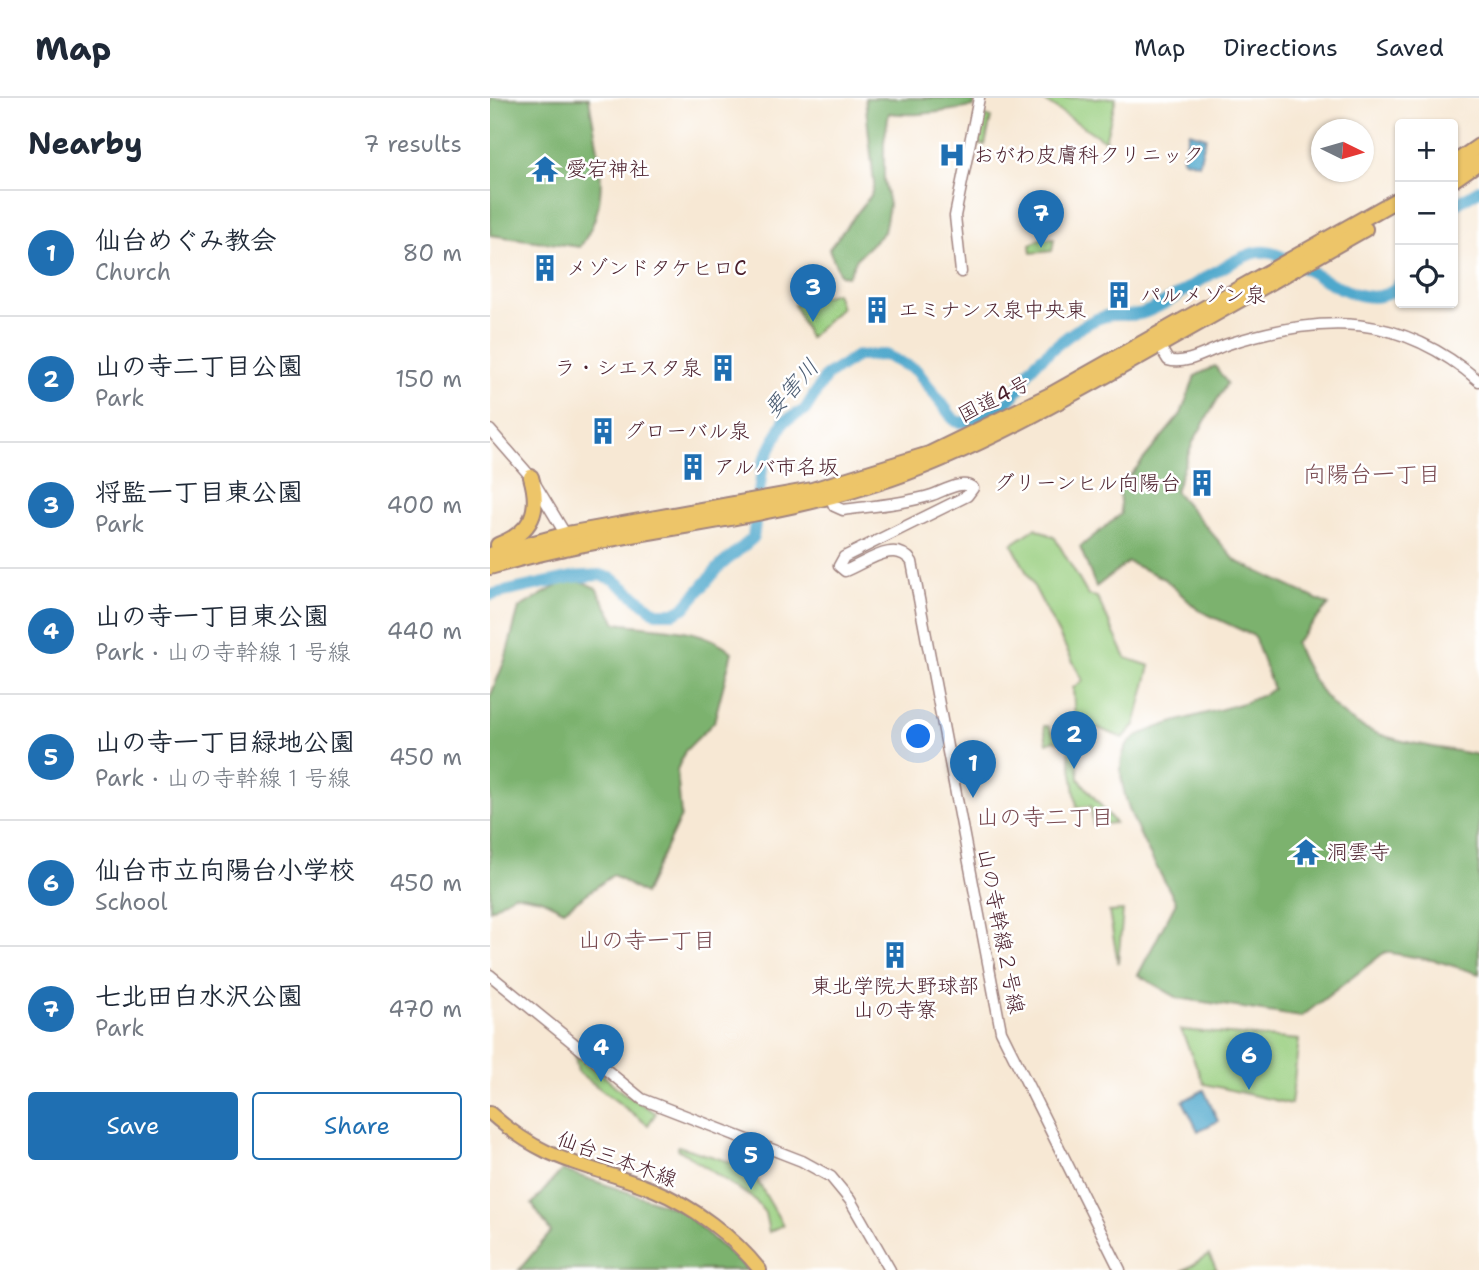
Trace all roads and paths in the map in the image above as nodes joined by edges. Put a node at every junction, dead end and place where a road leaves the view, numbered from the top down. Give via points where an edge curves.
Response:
1 (979, 98) edge
2 (1479, 146) edge
3 (1458, 161) edge
4 (1479, 162) edge
5 (1458, 177) edge
6 (1395, 201) edge
7 (1395, 212) edge
8 (1307, 256) junction
9 (961, 272) dead end
10 (1159, 345) junction
11 (1479, 381) edge
12 (490, 430) edge
13 (531, 477) junction
14 (828, 492) junction
15 (568, 540) junction
16 (490, 548) edge
17 (490, 555) edge
18 (490, 566) edge
19 (490, 975) edge
20 (490, 1113) edge
21 (760, 1270) edge
22 (890, 1270) edge
23 (1120, 1270) edge

1 - 9 street via 955,216
2 - 3 highway
4 - 5 highway
6 - 8 highway, 国道4号
7 - 8 highway, 国道4号
8 - 10 highway, 国道4号
10 - 11 street via 1167,360 1178,362 1285,330 1354,325 1402,333 1428,344
10 - 14 highway, 国道4号 via 936,463
12 - 13 street
13 - 15 street
13 - 16 highway via 537,500 530,524 516,537
14 - 15 highway, 国道4号
14 - 23 street, 山の寺幹線２号線 via 834,506 843,510 916,500 959,485 971,485 973,490 844,556 839,566 845,571 891,550 912,562 1001,1031
15 - 17 highway
15 - 18 highway
19 - 22 street via 642,1099 802,1161 831,1177 850,1200
20 - 21 main road, 仙台三本木線 via 540,1150 684,1205

